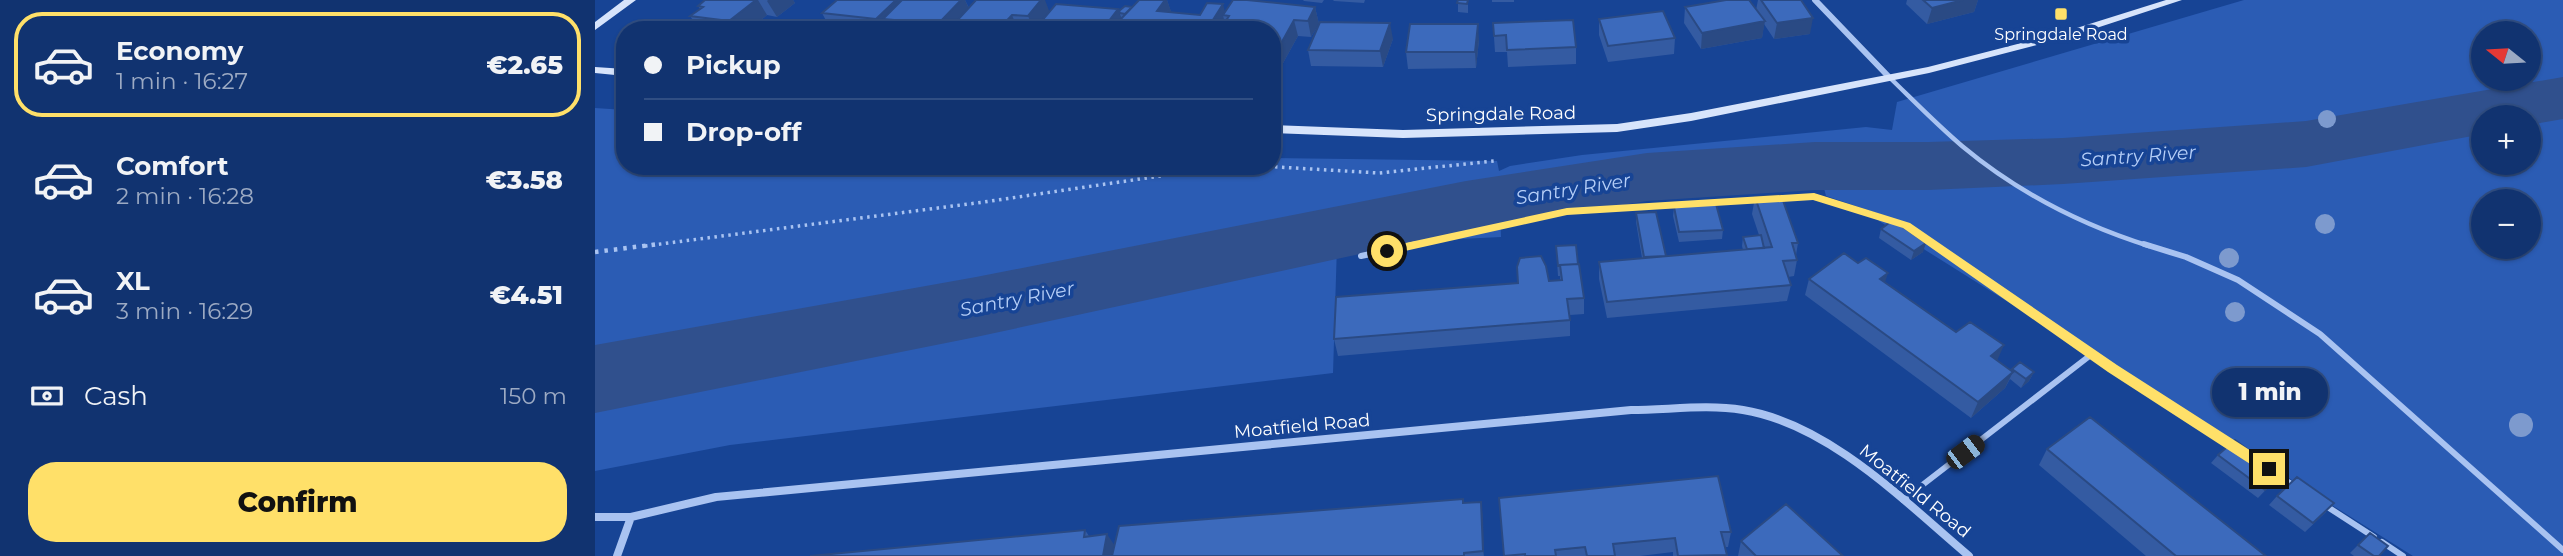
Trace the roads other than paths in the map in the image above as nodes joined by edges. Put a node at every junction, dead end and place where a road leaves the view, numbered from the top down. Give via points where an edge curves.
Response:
1 (631, 0) edge
2 (1815, 0) edge
3 (2177, 0) edge
4 (595, 27) edge
5 (595, 70) edge
6 (616, 72) edge
7 (1888, 76) junction
8 (1281, 129) edge
9 (1962, 146) joint
10 (2023, 190) joint
11 (1361, 256) dead end
12 (2092, 354) junction
13 (2240, 451) edge
14 (2263, 466) edge
15 (2298, 488) edge
16 (1902, 500) junction
17 (2322, 503) edge
18 (595, 517) edge
19 (631, 517) junction
20 (2563, 550) edge
21 (617, 556) edge
22 (1969, 556) edge
23 (2403, 556) edge

1 - 4 street
2 - 7 street
3 - 7 street, Springdale Road via 2068,34
5 - 6 street
7 - 8 street, Springdale Road via 1617,128 1403,134
7 - 9 lane
9 - 10 lane
10 - 20 lane via 2109,233 2186,257 2238,280 2320,334
11 - 12 lane via 1567,211 1814,196 1907,226
12 - 13 lane
12 - 16 lane
14 - 15 lane
16 - 19 street, Moatfield Road via 1846,454 1785,423 1744,410 1631,410 716,497
16 - 22 street, Moatfield Road
17 - 23 lane
18 - 19 street, Moatfield Road
19 - 21 street

